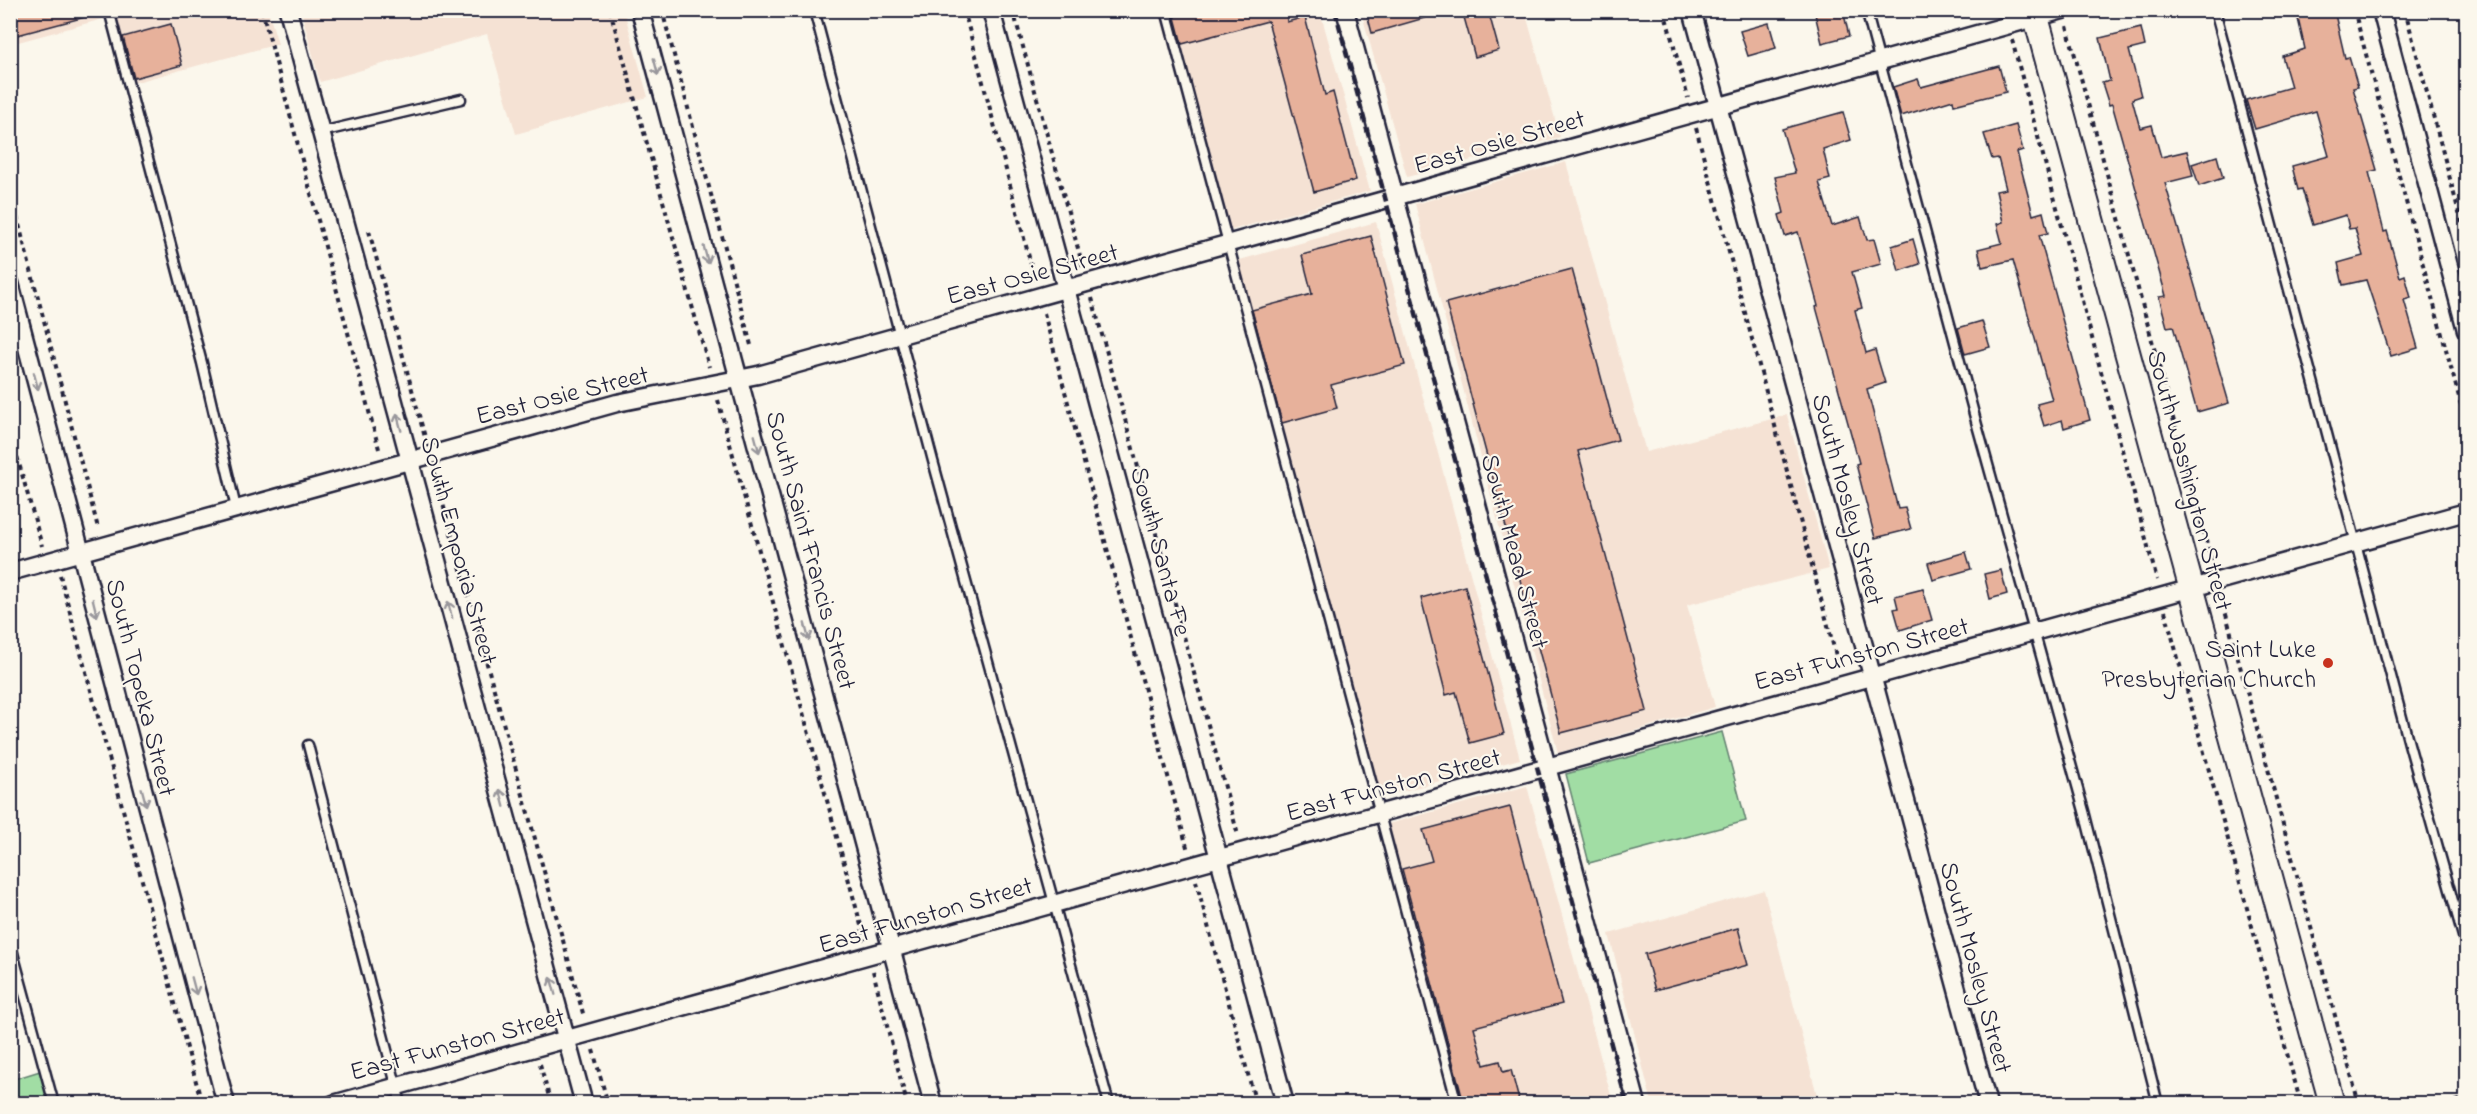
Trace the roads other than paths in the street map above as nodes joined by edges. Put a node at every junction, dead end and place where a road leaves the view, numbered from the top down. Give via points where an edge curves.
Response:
1 (109, 10) edge
2 (288, 10) edge
3 (640, 10) edge
4 (814, 10) edge
5 (991, 10) edge
6 (1166, 10) edge
7 (1346, 10) edge
8 (1692, 10) edge
9 (1866, 10) edge
10 (2063, 10) edge
11 (2215, 10) edge
12 (2381, 10) edge
13 (2035, 14) edge
14 (1881, 60) junction
15 (462, 99) dead end
16 (1717, 106) junction
17 (321, 132) junction
18 (1396, 198) junction
19 (1227, 245) junction
20 (10, 283) edge
21 (1066, 290) junction
22 (2466, 330) edge
23 (900, 336) junction
24 (740, 380) junction
25 (409, 460) junction
26 (236, 508) junction
27 (2466, 512) edge
28 (2356, 543) junction
29 (81, 552) junction
30 (10, 572) edge
31 (2191, 588) junction
32 (2033, 632) junction
33 (1871, 677) junction
34 (308, 745) dead end
35 (1546, 767) junction
36 (1380, 814) junction
37 (1218, 859) junction
38 (1054, 905) junction
39 (10, 942) edge
40 (2466, 947) edge
41 (892, 950) junction
42 (567, 1040) junction
43 (396, 1086) junction
44 (54, 1104) edge
45 (226, 1104) edge
46 (333, 1104) edge
47 (401, 1104) edge
48 (584, 1104) edge
49 (933, 1104) edge
50 (1109, 1104) edge
51 (1285, 1104) edge
52 (1457, 1104) edge
53 (1637, 1104) edge
54 (1988, 1104) edge
55 (2158, 1104) edge
56 (2332, 1104) edge

1 - 26 lane
2 - 17 street, South Emporia Street
3 -> 24 street, South Saint Francis Street
4 - 23 lane
5 - 21 street, South Santa Fe
6 - 19 lane
7 - 18 street, South Mead Street
8 - 16 street, South Mosley Street
9 - 14 lane
10 - 13 street, East Osie Street
11 - 28 lane
12 - 22 street
13 - 14 street, East Osie Street
13 - 31 street, South Washington Street
14 - 16 street, East Osie Street
14 - 32 lane
15 - 17 lane
16 - 18 street, East Osie Street
16 - 33 street, South Mosley Street
25 -> 17 street, South Emporia Street
18 - 19 street, East Osie Street
18 - 35 street, South Mead Street
19 - 21 street, East Osie Street
19 - 36 lane
20 -> 29 street, South Topeka Street
21 - 23 street, East Osie Street
21 - 37 street, South Santa Fe
23 - 24 street, East Osie Street
23 - 38 lane
24 - 25 street, East Osie Street via 616,403
24 -> 41 street, South Saint Francis Street
25 - 26 street, East Osie Street
42 -> 25 street, South Emporia Street
26 - 29 street, East Osie Street
27 - 28 street, East Funston Street
28 - 31 street, East Funston Street
28 - 40 lane
29 - 30 street, East Osie Street
29 -> 45 street, South Topeka Street
31 - 32 street, East Funston Street
31 - 56 street, South Washington Street
32 - 33 street, East Funston Street
32 - 55 lane via 2084,811
33 - 35 street, East Funston Street
33 - 54 street, South Mosley Street
34 - 43 lane
35 - 36 street, East Funston Street
35 - 53 street, South Mead Street
36 - 37 street, East Funston Street
36 - 52 lane
37 - 38 street, East Funston Street
37 - 51 street, South Santa Fe
38 - 41 street, East Funston Street
38 - 50 lane
39 - 44 lane
41 - 42 street, East Funston Street
41 - 49 street, South Saint Francis Street
42 - 43 street, East Funston Street
42 - 48 street, South Emporia Street
43 - 46 street, East Funston Street
43 - 47 lane

